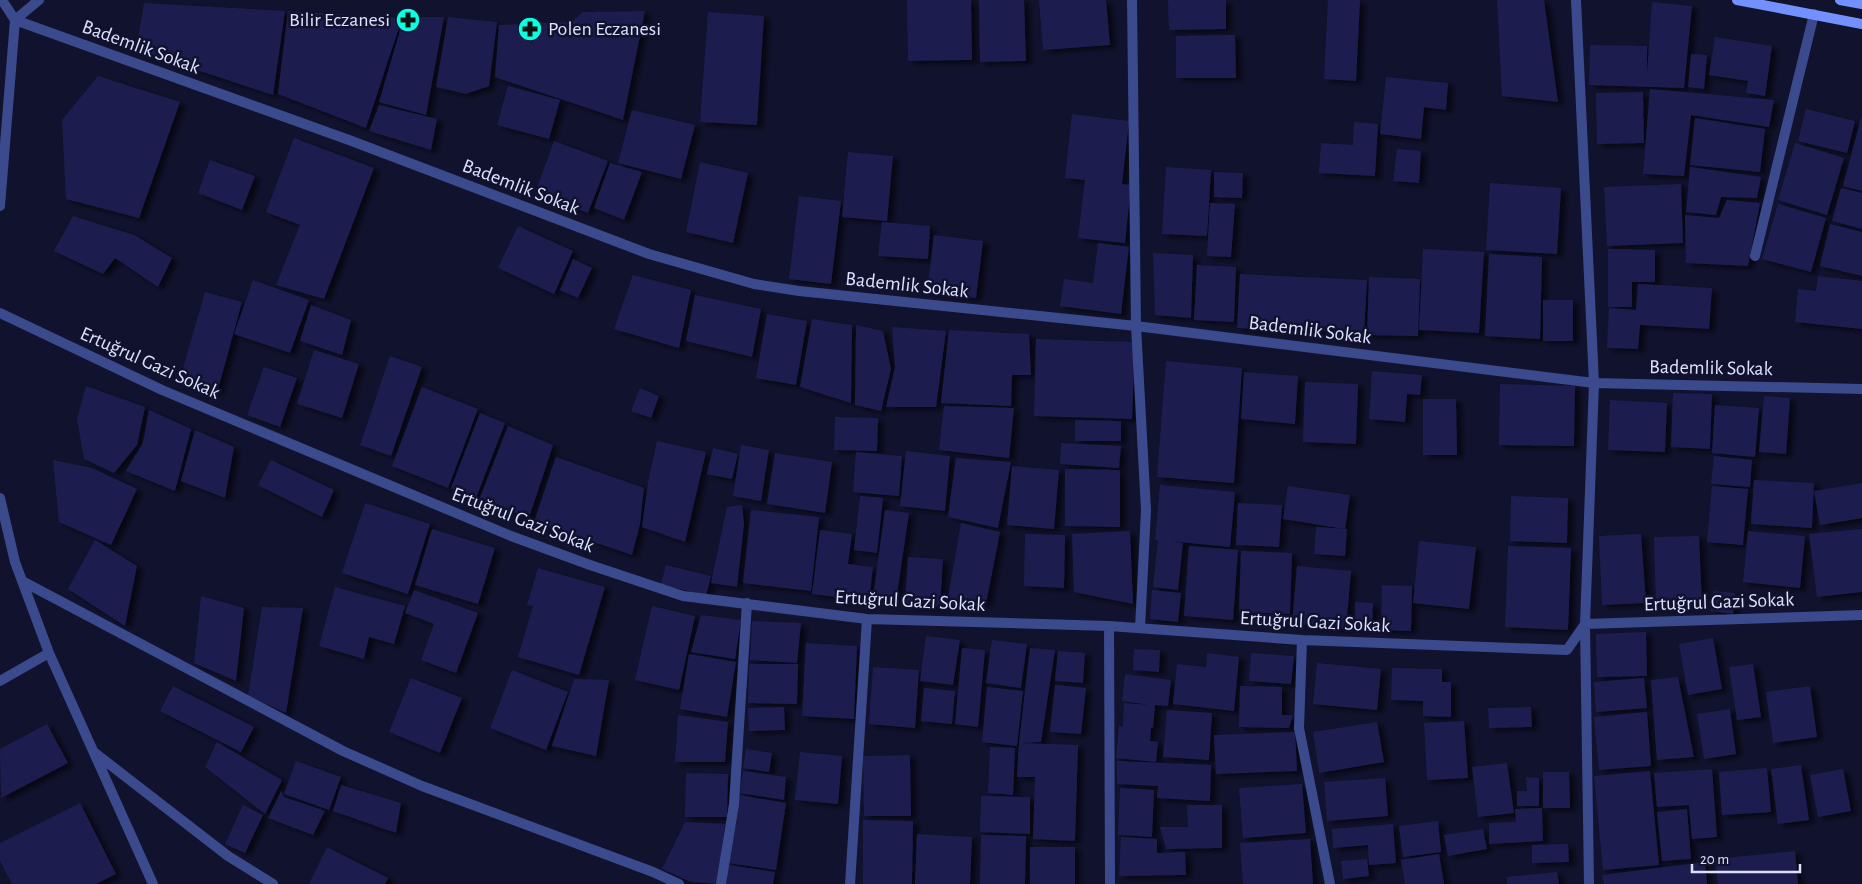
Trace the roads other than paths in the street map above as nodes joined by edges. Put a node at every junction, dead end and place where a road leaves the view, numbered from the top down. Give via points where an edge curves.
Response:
1 (2, 0) edge
2 (39, 0) edge
3 (1132, 0) edge
4 (1576, 0) edge
5 (1737, 0) edge
6 (1840, 0) edge
7 (1862, 4) edge
8 (1814, 14) junction
9 (15, 20) junction
10 (1862, 24) edge
11 (0, 206) edge
12 (1755, 256) dead end
13 (0, 313) edge
14 (1136, 326) junction
15 (1594, 383) junction
16 (1862, 389) edge
17 (0, 498) edge
18 (22, 581) junction
19 (747, 603) junction
20 (1862, 615) edge
21 (867, 619) junction
22 (1585, 624) junction
23 (1109, 626) junction
24 (1140, 628) junction
25 (1302, 640) junction
26 (49, 653) junction
27 (0, 681) edge
28 (94, 752) junction
29 (153, 884) edge
30 (273, 884) edge
31 (679, 884) edge
32 (722, 884) edge
33 (850, 884) edge
34 (1110, 884) edge
35 (1330, 884) edge
36 (1589, 884) edge

1 - 9 street
2 - 9 street
3 - 14 street
4 - 15 street
5 - 8 street
6 - 7 street
8 - 10 street
8 - 12 street
9 - 11 street
9 - 14 street, Bademlik Sokak via 349,140 649,254 754,284
13 - 19 street, Ertuğrul Gazi Sokak via 162,390 511,536 683,596
14 - 15 street, Bademlik Sokak
14 - 24 street via 1146,510
15 - 16 street, Bademlik Sokak
15 - 22 street
17 - 18 street
18 - 26 street
18 - 31 street via 343,751 422,786
19 - 21 street, Ertuğrul Gazi Sokak
19 - 32 street via 734,804
20 - 22 street, Ertuğrul Gazi Sokak
21 - 23 street, Ertuğrul Gazi Sokak
21 - 33 street
22 - 25 street, Ertuğrul Gazi Sokak via 1567,650
22 - 36 street
23 - 24 street, Ertuğrul Gazi Sokak
23 - 34 street
24 - 25 street, Ertuğrul Gazi Sokak
25 - 35 street via 1299,728
26 - 27 street
26 - 28 street
28 - 29 street
28 - 30 street via 228,856

